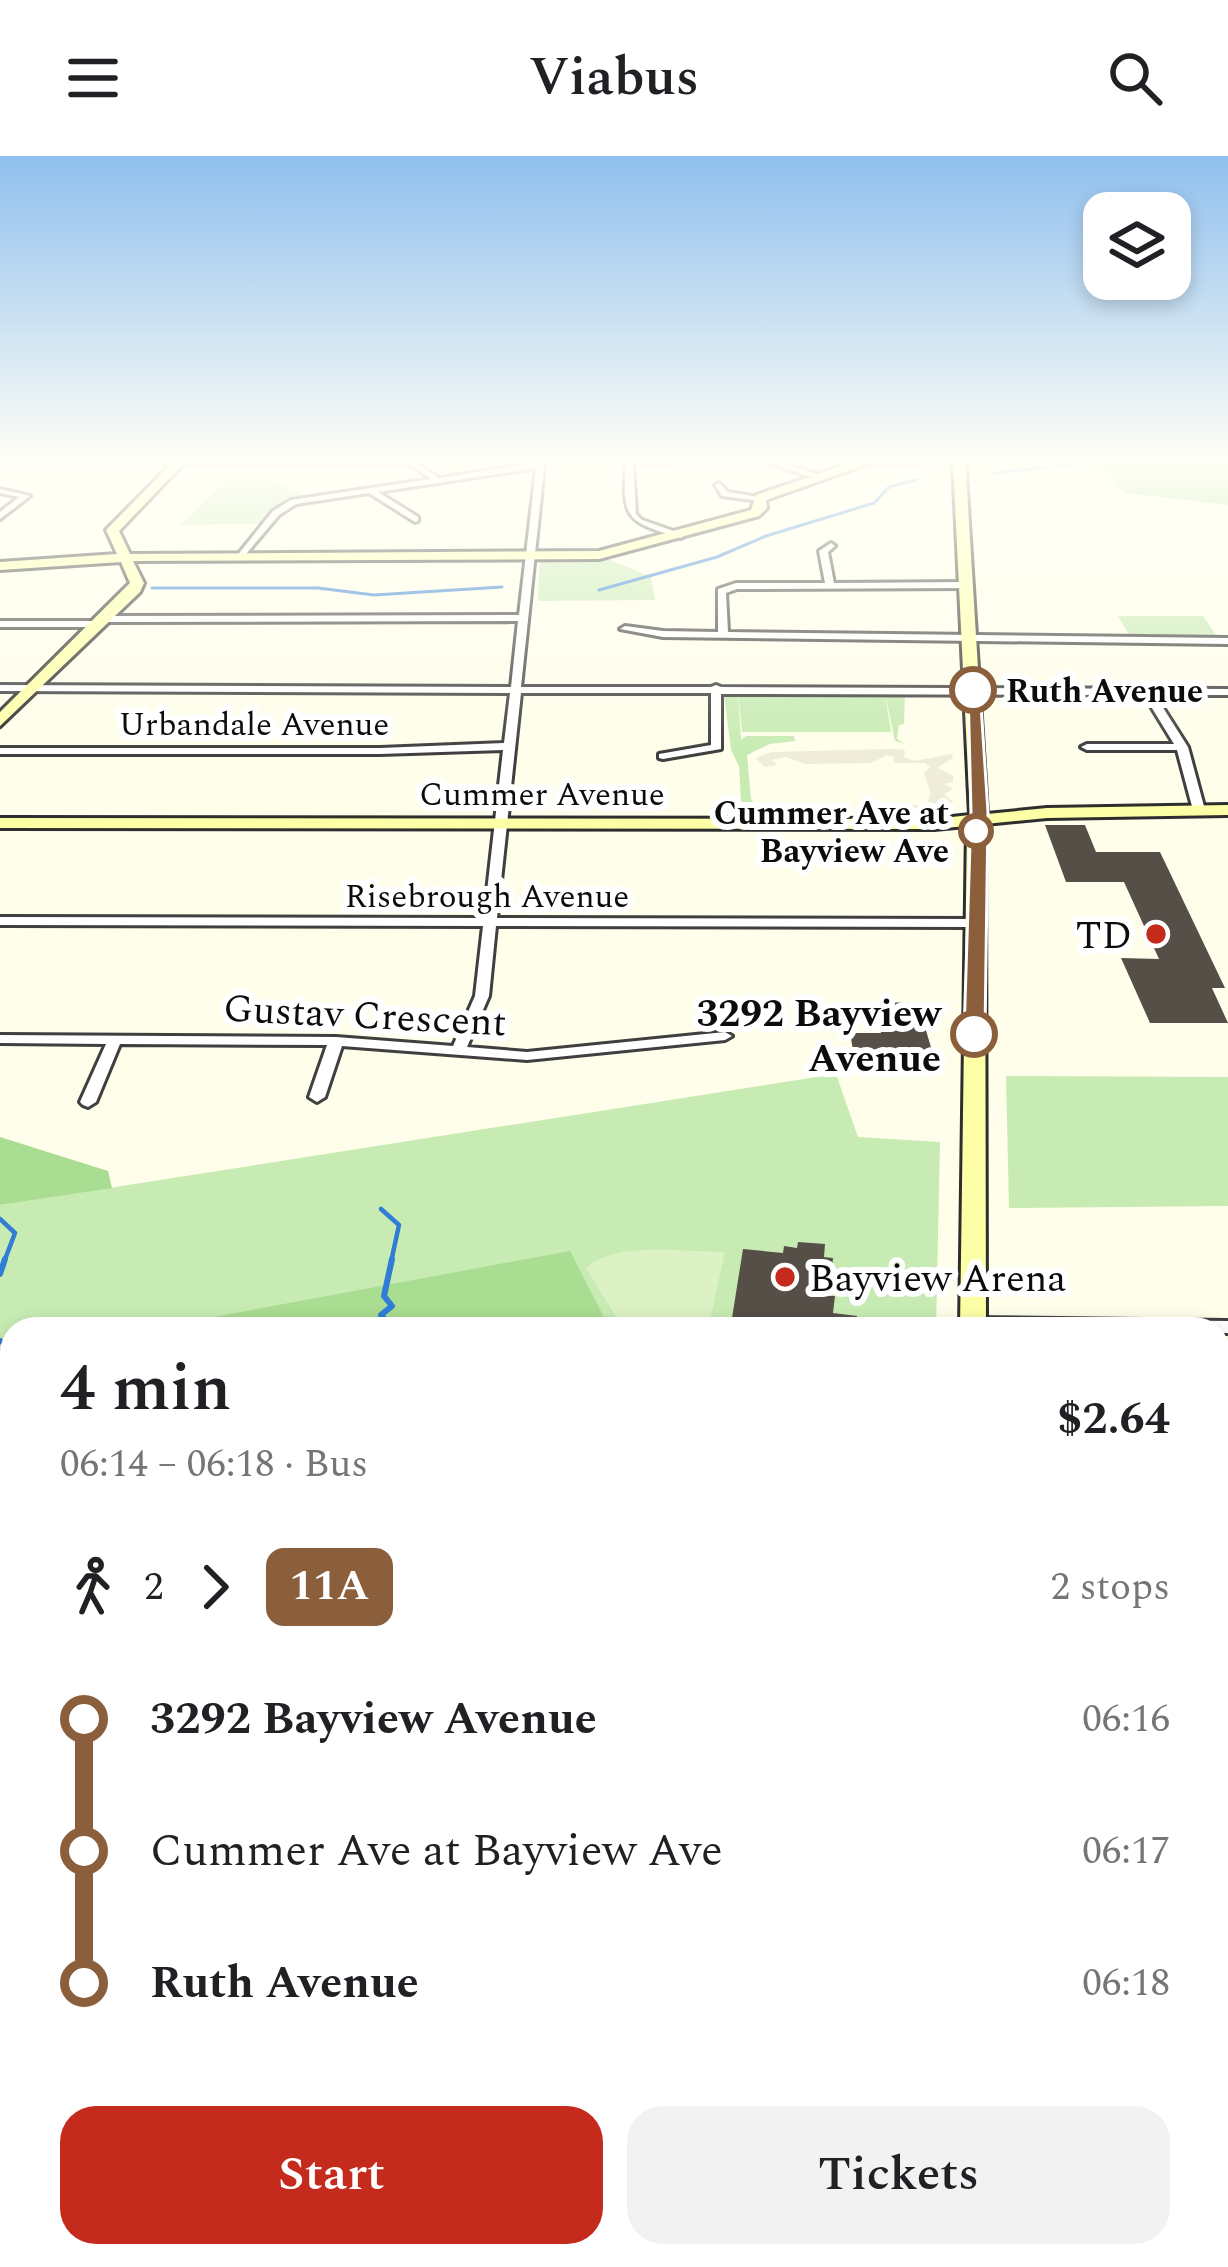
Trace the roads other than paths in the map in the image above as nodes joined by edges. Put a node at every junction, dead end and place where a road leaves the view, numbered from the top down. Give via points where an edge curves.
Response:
1 (241, 557) joint
2 (530, 557) junction
3 (540, 557) edge
4 (824, 557) edge
5 (965, 557) edge
6 (125, 559) junction
7 (0, 566) edge
8 (967, 584) junction
9 (830, 586) junction
10 (523, 618) junction
11 (102, 622) junction
12 (0, 624) edge
13 (626, 629) dead end
14 (723, 634) junction
15 (971, 635) junction
16 (1228, 640) edge
17 (0, 688) edge
18 (35, 688) junction
19 (514, 688) junction
20 (716, 688) junction
21 (973, 690) junction
22 (1147, 692) junction
23 (1228, 692) edge
24 (0, 721) edge
25 (508, 746) junction
26 (1087, 747) dead end
27 (1182, 748) junction
28 (0, 751) edge
29 (662, 756) dead end
30 (1199, 810) junction
31 (1228, 810) edge
32 (979, 820) junction
33 (0, 823) edge
34 (500, 824) junction
35 (0, 921) edge
36 (488, 923) junction
37 (974, 923) junction
38 (725, 1036) dead end
39 (0, 1039) edge
40 (115, 1039) junction
41 (336, 1041) junction
42 (459, 1049) junction
43 (317, 1097) dead end
44 (88, 1102) dead end
45 (973, 1317) edge

1 - 2 street
1 - 6 street
2 - 3 street
2 - 10 street
4 - 9 street
5 - 8 street
6 - 7 street
6 - 11 street via 137,584
8 - 9 street
8 - 15 street
9 - 14 street via 724,589
10 - 11 street
10 - 19 street
11 - 12 street
11 - 18 street
13 - 14 street
14 - 15 street
15 - 16 street
15 - 21 street
17 - 18 street
18 - 19 street
18 - 24 street
19 - 20 street
19 - 25 street
20 - 21 street
20 - 29 street via 717,747
21 - 22 street
21 - 32 street
22 - 23 street
22 - 27 street
25 - 28 street, Urbandale Avenue
25 - 34 street
26 - 27 street
27 - 30 street
30 - 31 street, Cummer Avenue
30 - 32 street, Cummer Avenue
32 - 34 street, Cummer Avenue
32 - 37 street
33 - 34 street, Cummer Avenue
34 - 36 street
35 - 36 street, Risebrough Avenue
36 - 37 street, Risebrough Avenue
36 - 42 street via 482,996
37 - 45 street
38 - 42 street, Gustav Crescent via 527,1056
39 - 40 street, Gustav Crescent
40 - 41 street, Gustav Crescent
40 - 44 street
41 - 42 street, Gustav Crescent
41 - 43 street

